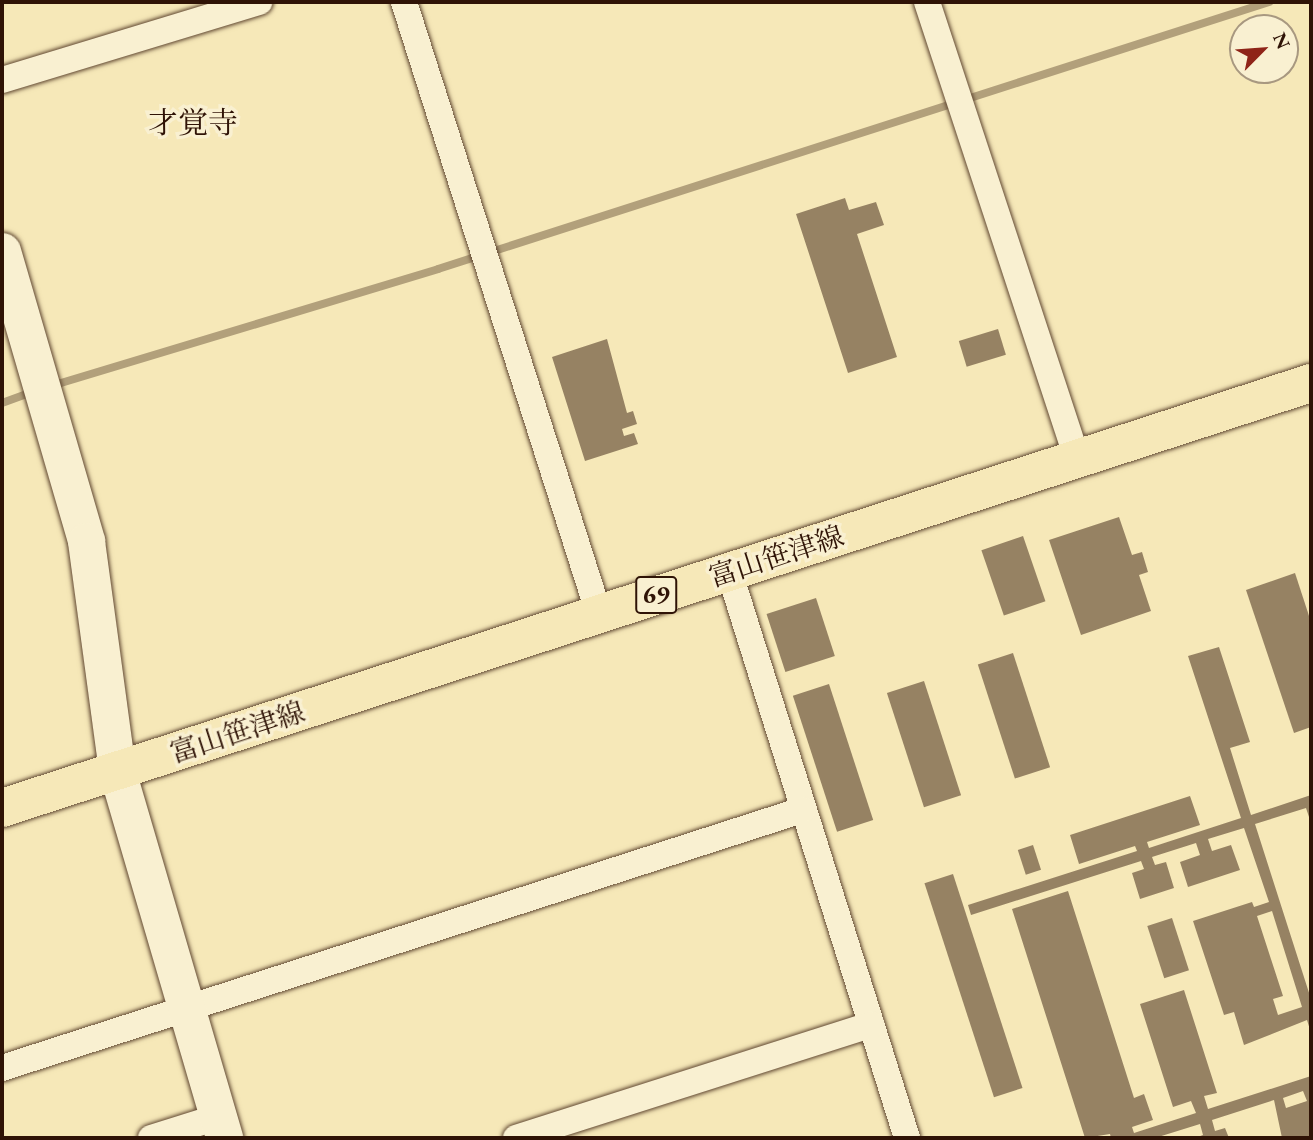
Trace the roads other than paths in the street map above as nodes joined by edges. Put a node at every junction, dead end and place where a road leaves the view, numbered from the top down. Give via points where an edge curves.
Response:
1 (259, 2) edge
2 (404, 2) edge
3 (927, 2) edge
4 (2, 80) edge
5 (2, 251) edge
6 (1311, 383) edge
7 (1077, 459) junction
8 (729, 571) junction
9 (599, 614) junction
10 (117, 771) junction
11 (2, 808) edge
12 (802, 810) junction
13 (188, 1012) junction
14 (871, 1024) junction
15 (2, 1068) edge
16 (221, 1128) edge
17 (151, 1138) edge
18 (516, 1138) edge
19 (907, 1138) edge

1 - 4 street
2 - 9 street
3 - 7 street
5 - 10 street via 86,541
6 - 7 main road, 富山笹津線 / 69
7 - 8 main road, 富山笹津線 / 69
8 - 9 main road, 富山笹津線 / 69
8 - 12 street
9 - 10 main road, 富山笹津線 / 69
10 - 11 main road, 富山笹津線 / 69
10 - 13 street
12 - 13 street
12 - 14 street
13 - 15 street
13 - 16 street
14 - 18 street
14 - 19 street
16 - 17 street

